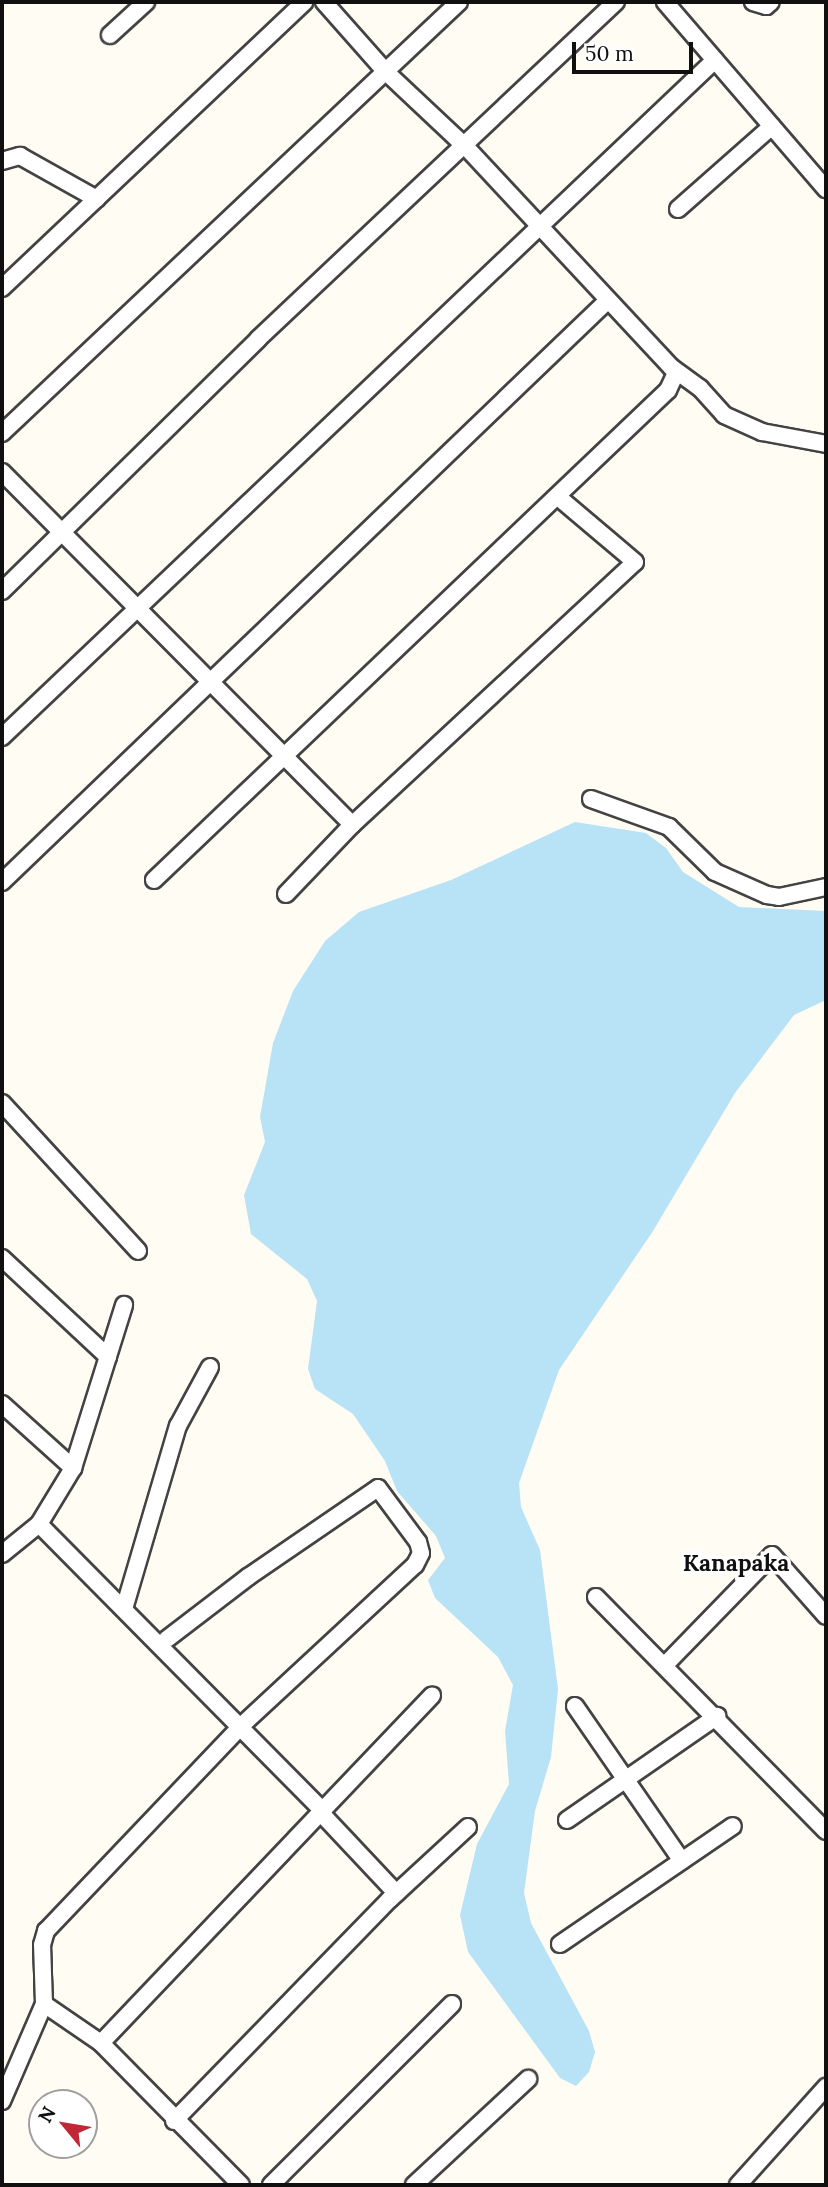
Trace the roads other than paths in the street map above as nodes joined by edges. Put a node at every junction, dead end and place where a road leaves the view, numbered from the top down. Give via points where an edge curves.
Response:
1 (146, 2) edge
2 (304, 2) edge
3 (324, 2) edge
4 (459, 2) edge
5 (616, 2) edge
6 (665, 2) edge
7 (753, 2) edge
8 (771, 2) edge
9 (110, 35) dead end
10 (715, 60) junction
11 (385, 71) junction
12 (772, 126) junction
13 (465, 146) junction
14 (2, 161) edge
15 (826, 187) edge
16 (97, 199) junction
17 (678, 209) dead end
18 (540, 228) junction
19 (2, 288) edge
20 (608, 300) junction
21 (676, 373) junction
22 (2, 433) edge
23 (826, 444) edge
24 (2, 472) edge
25 (557, 496) junction
26 (64, 531) junction
27 (2, 591) edge
28 (136, 610) junction
29 (213, 681) junction
30 (2, 737) edge
31 (285, 758) junction
32 (591, 799) dead end
33 (352, 825) junction
34 (153, 880) dead end
35 (2, 882) edge
36 (826, 887) edge
37 (286, 894) dead end
38 (2, 1103) edge
39 (138, 1251) dead end
40 (2, 1258) edge
41 (124, 1305) dead end
42 (108, 1357) junction
43 (210, 1367) dead end
44 (2, 1404) edge
45 (73, 1468) junction
46 (39, 1524) junction
47 (2, 1553) edge
48 (596, 1597) dead end
49 (124, 1609) junction
50 (826, 1616) edge
51 (167, 1639) dead end
52 (665, 1665) junction
53 (432, 1695) dead end
54 (575, 1706) dead end
55 (717, 1716) junction
56 (241, 1727) junction
57 (625, 1780) junction
58 (322, 1812) junction
59 (566, 1821) dead end
60 (733, 1826) dead end
61 (468, 1827) dead end
62 (826, 1831) edge
63 (682, 1861) junction
64 (396, 1893) junction
65 (560, 1944) dead end
66 (44, 2004) junction
67 (452, 2004) dead end
68 (101, 2043) junction
69 (528, 2079) dead end
70 (826, 2087) edge
71 (2, 2101) edge
72 (174, 2121) junction
73 (240, 2185) edge
74 (271, 2185) edge
75 (414, 2185) edge
76 (738, 2185) edge

1 - 9 street
2 - 16 street
3 - 11 street
4 - 11 street
5 - 13 street
6 - 10 street
7 - 8 street via 766,6
10 - 12 street
10 - 18 street
11 - 13 street
11 - 22 street
12 - 15 street
12 - 17 street
13 - 18 street
13 - 26 street via 258,339
14 - 16 street via 20,156
16 - 19 street
18 - 20 street
18 - 28 street
20 - 21 street
20 - 29 street
21 - 23 street via 740,424
21 - 25 street via 668,390
24 - 26 street
25 - 31 street
25 - 33 street via 635,562
26 - 27 street
26 - 28 street
28 - 29 street
28 - 30 street
29 - 31 street
29 - 35 street
31 - 33 street
31 - 34 street
32 - 36 street via 669,827 715,872 767,894 779,897
33 - 37 street
38 - 39 street
40 - 42 street
41 - 42 street
42 - 45 street
43 - 49 street via 178,1426
44 - 45 street
45 - 46 street
46 - 47 street
46 - 49 street
48 - 52 street
49 - 56 street
50 - 52 street via 772,1555
51 - 56 street via 248,1577 379,1488 418,1542 418,1560
52 - 55 street
53 - 58 street
54 - 57 street
55 - 57 street
55 - 62 street
56 - 58 street
56 - 66 street via 46,1931 42,1945
57 - 59 street
57 - 63 street
58 - 64 street
58 - 68 street
60 - 63 street
61 - 64 street
63 - 65 street
64 - 72 street
66 - 68 street
66 - 71 street
67 - 74 street
68 - 72 street
69 - 75 street
70 - 76 street
72 - 73 street

